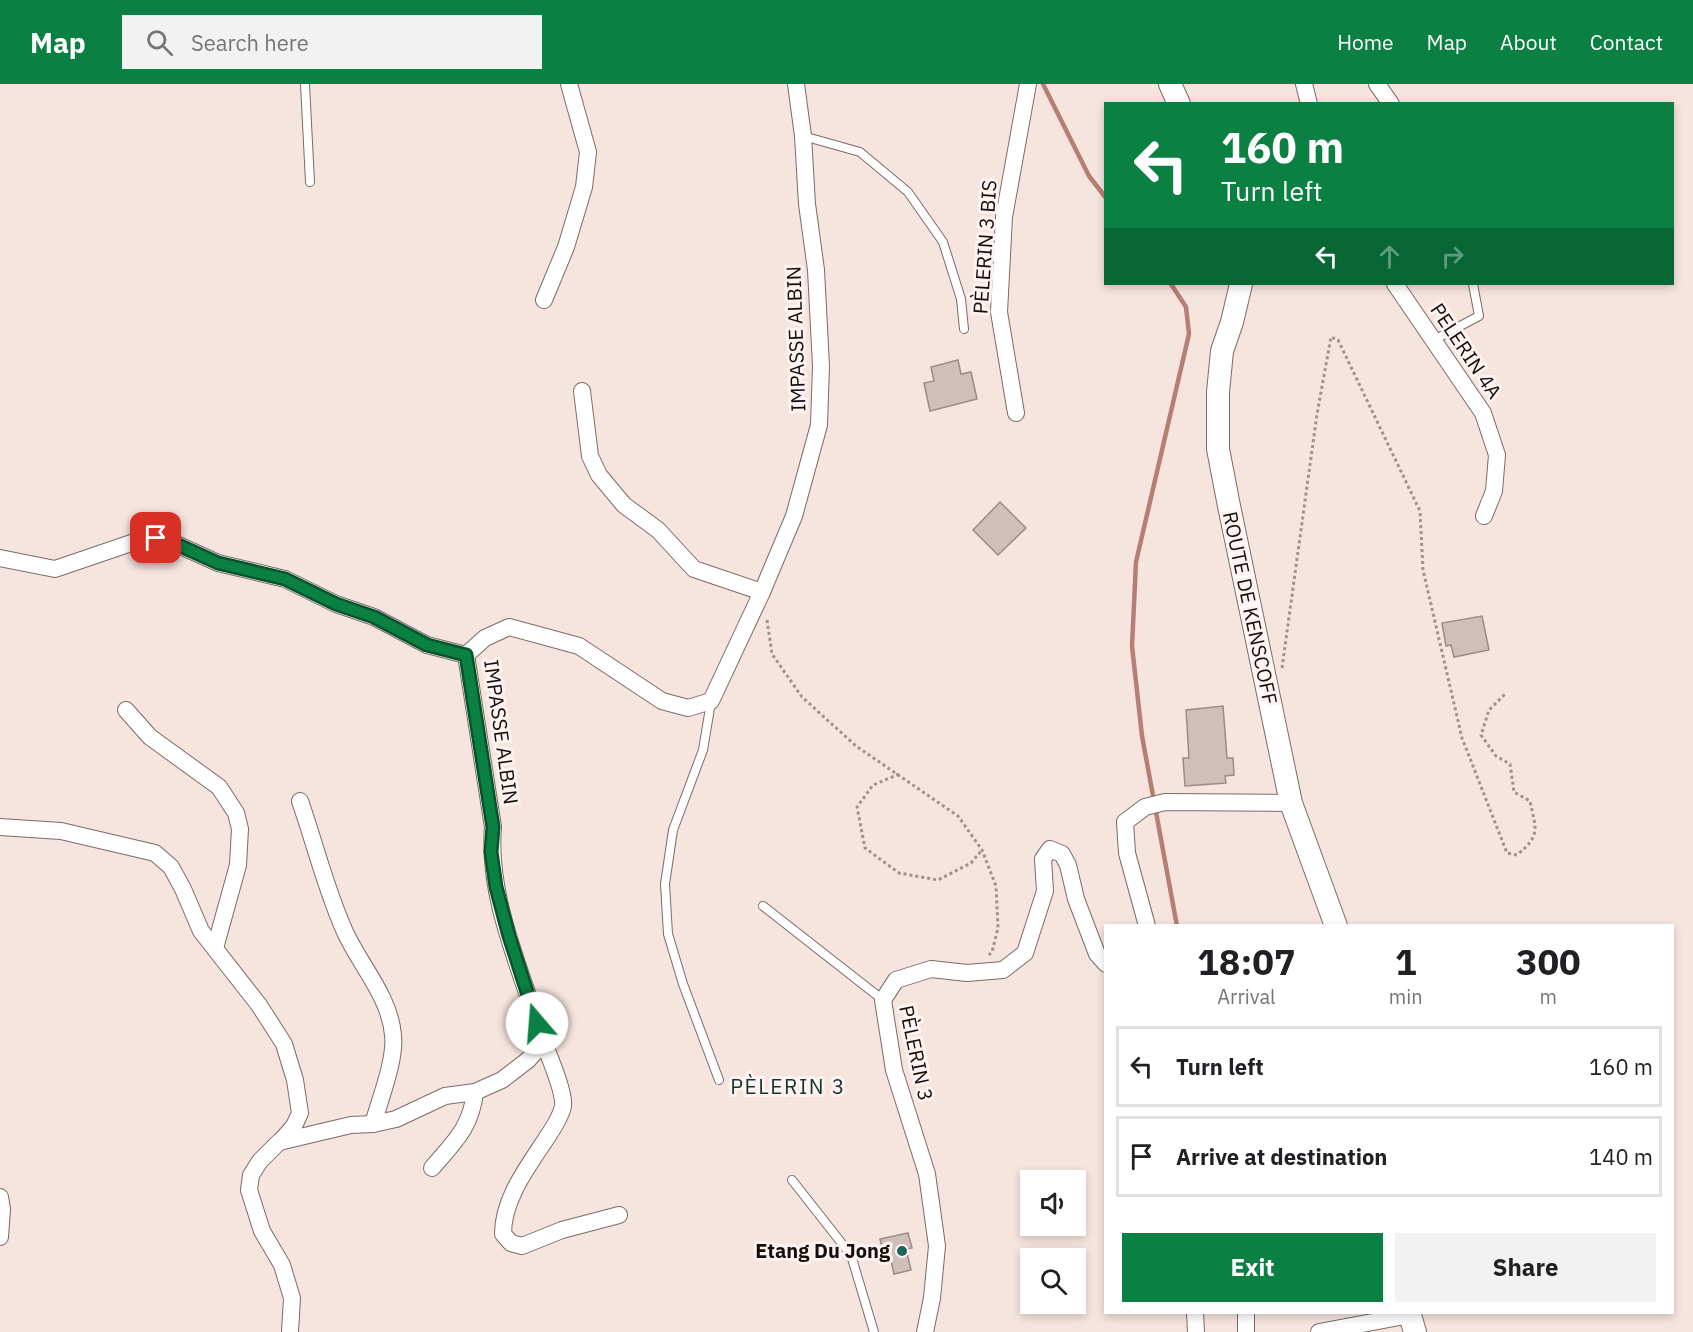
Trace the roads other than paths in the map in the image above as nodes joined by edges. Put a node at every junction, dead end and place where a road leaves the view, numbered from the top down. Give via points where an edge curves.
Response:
1 (305, 84) edge
2 (569, 84) edge
3 (796, 84) edge
4 (1028, 84) edge
5 (1170, 84) edge
6 (1304, 84) edge
7 (1377, 84) edge
8 (1178, 102) edge
9 (1308, 102) edge
10 (1390, 102) edge
11 (803, 136) junction
12 (310, 182) dead end
13 (1241, 285) edge
14 (1396, 285) edge
15 (1473, 285) edge
16 (544, 300) dead end
17 (964, 329) dead end
18 (1434, 340) junction
19 (582, 391) dead end
20 (1016, 414) dead end
21 (1484, 516) dead end
22 (0, 558) edge
23 (762, 592) junction
24 (466, 655) junction
25 (711, 701) junction
26 (126, 710) dead end
27 (300, 801) dead end
28 (1291, 802) junction
29 (0, 827) edge
30 (763, 906) dead end
31 (1146, 924) edge
32 (1335, 924) edge
33 (215, 948) junction
34 (1104, 962) edge
35 (883, 1000) junction
36 (542, 1035) junction
37 (718, 1080) dead end
38 (475, 1092) junction
39 (373, 1124) junction
40 (279, 1142) junction
41 (432, 1168) dead end
42 (792, 1180) dead end
43 (0, 1197) edge
44 (618, 1215) dead end
45 (0, 1237) edge
46 (1196, 1314) edge
47 (1246, 1314) edge
48 (1411, 1320) edge
49 (290, 1332) edge
50 (874, 1332) edge
51 (925, 1332) edge
52 (1196, 1332) edge
53 (1246, 1332) edge
54 (1319, 1332) edge

1 - 12 lane
2 - 16 street via 588,152 584,188
3 - 11 street, IMPASSE ALBIN
4 - 20 street, PÈLERIN 3 BIS via 1004,217 999,312
5 - 8 main road
6 - 9 street
7 - 10 street
11 - 17 lane via 860,152 908,192 943,242 961,299
11 - 23 street, IMPASSE ALBIN via 816,270 821,366 819,425 794,516
13 - 28 main road, ROUTE DE KENSCOFF via 1222,351 1218,448
14 - 18 street, PELERIN 4A
15 - 18 lane via 1479,316
18 - 21 street, PELERIN 4A via 1483,413 1497,455 1494,491
19 - 23 street via 590,456 599,475 624,505 658,530 694,569
22 - 24 street via 55,570 156,538 218,563 285,579 374,617 427,645
23 - 25 street, IMPASSE ALBIN
24 - 25 street, IMPASSE ALBIN via 485,638 509,627 579,646 662,701 688,708
24 - 36 street, IMPASSE ALBIN via 493,827 491,852 496,887
25 - 37 lane via 703,750 673,830 664,884 668,934
26 - 33 street via 150,737 219,787 236,813 240,830 238,865
27 - 39 street via 345,932 392,1022 393,1052
28 - 31 street via 1165,802 1145,807 1125,822 1127,853
28 - 32 main road, ROUTE DE KENSCOFF
29 - 33 street via 61,831 155,853 171,867 201,931
30 - 35 lane
33 - 40 street via 284,1044 300,1113
34 - 35 street, PÈLERIN 3 via 1097,954 1076,899 1068,865 1062,854 1050,849 1043,858 1045,891 1025,953 1003,970 967,973 931,969 896,980
35 - 51 street, PÈLERIN 3 via 894,1070 927,1174 937,1246
36 - 38 street via 528,1060 502,1080
36 - 44 street, IMPASSE ALBIN via 563,1107 516,1186 503,1234 511,1243 522,1246
38 - 39 street via 445,1096 396,1119
38 - 41 street via 473,1111 462,1132
39 - 40 street via 351,1125
40 - 49 street via 251,1175 249,1190 262,1231 282,1265 292,1298
42 - 50 lane via 851,1256
43 - 45 street
46 - 52 street
47 - 53 street
48 - 54 street

